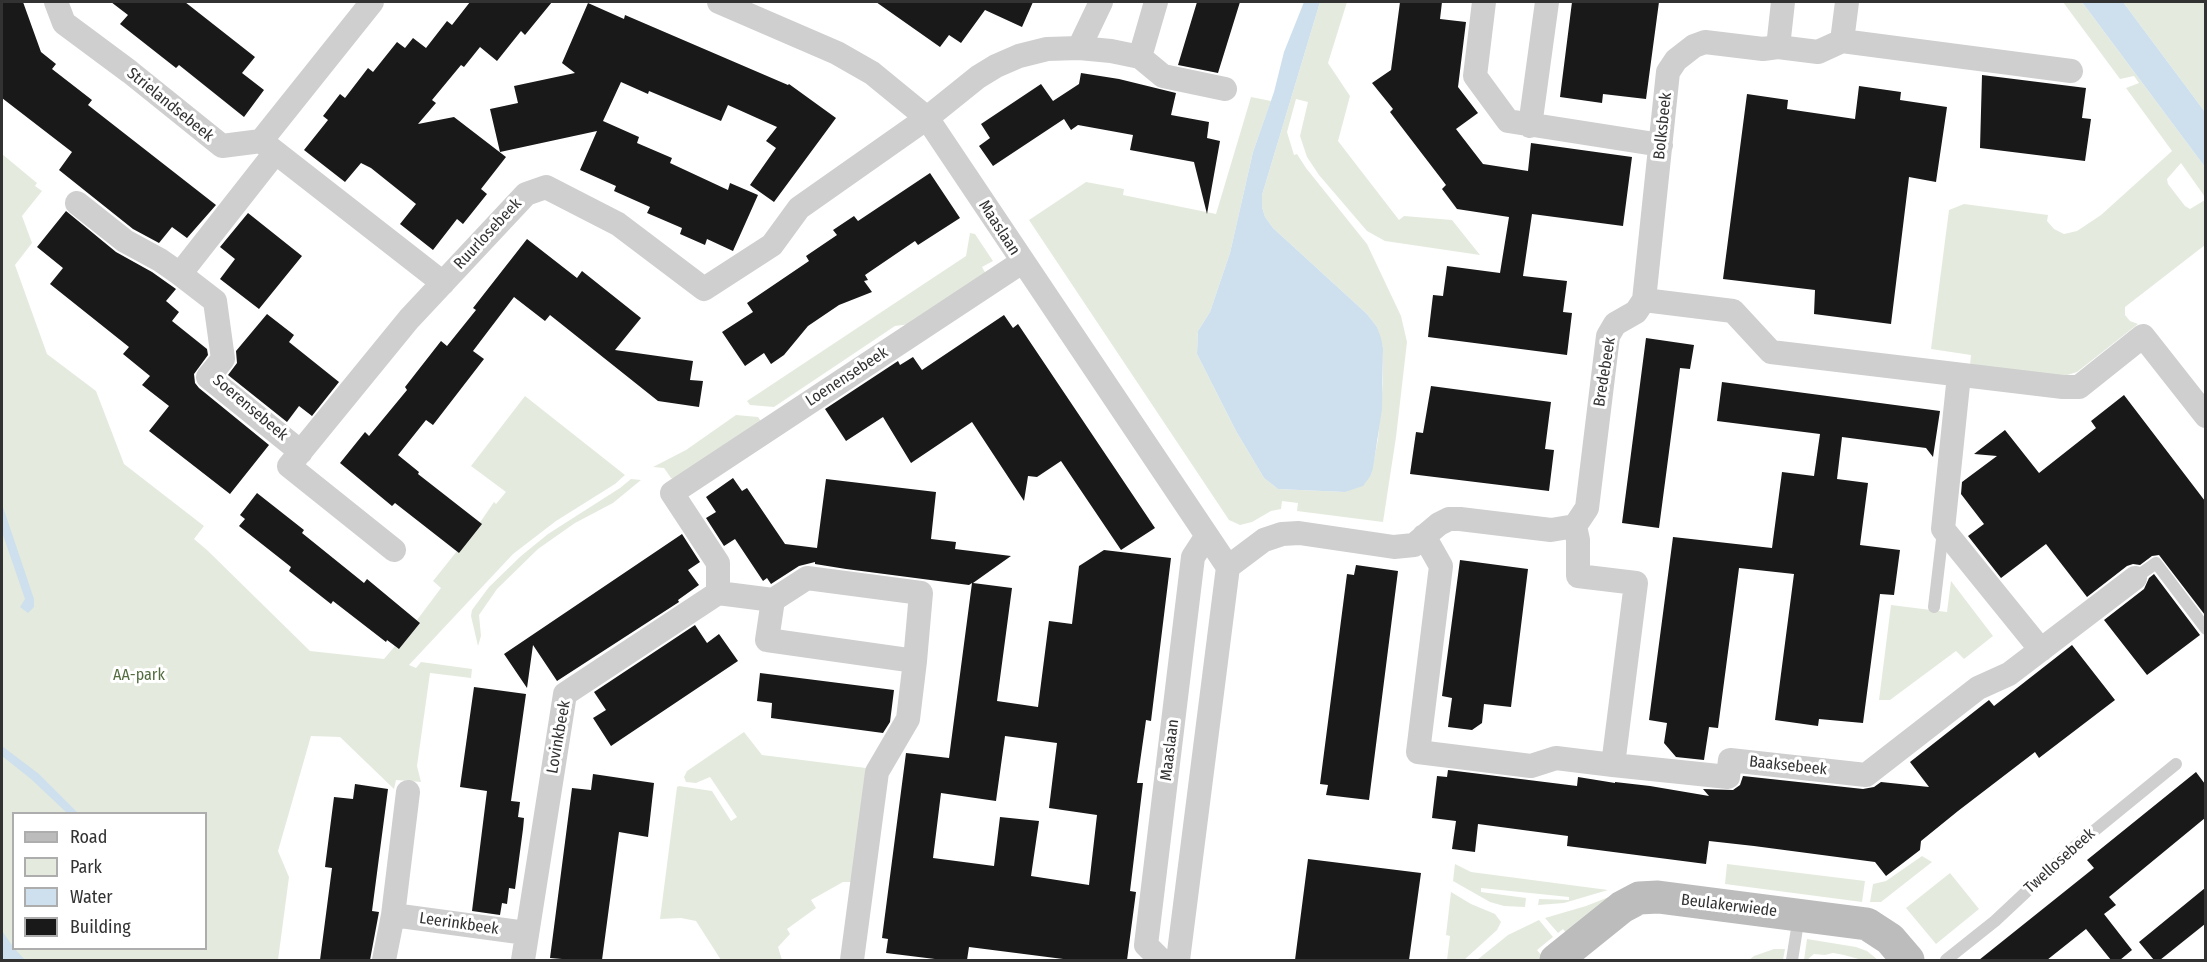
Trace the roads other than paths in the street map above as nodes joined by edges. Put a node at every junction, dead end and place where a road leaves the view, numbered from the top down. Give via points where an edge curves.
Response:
1 (56, 2) edge
2 (372, 2) edge
3 (719, 2) edge
4 (1101, 2) edge
5 (1156, 2) edge
6 (1484, 2) edge
7 (1547, 2) edge
8 (1783, 2) edge
9 (1847, 2) edge
10 (1842, 41) junction
11 (1778, 47) junction
12 (1079, 48) junction
13 (1140, 57) junction
14 (2071, 71) dead end
15 (1225, 89) dead end
16 (927, 118) junction
17 (1530, 126) junction
18 (1661, 145) junction
19 (268, 147) junction
20 (77, 203) dead end
21 (1022, 262) junction
22 (180, 274) junction
23 (443, 283) junction
24 (1644, 300) junction
25 (1959, 375) junction
26 (2205, 416) edge
27 (302, 452) junction
28 (1575, 526) junction
29 (1943, 529) junction
30 (1424, 536) junction
31 (1206, 537) junction
32 (394, 550) dead end
33 (1228, 567) junction
34 (2135, 578) joint
35 (718, 593) junction
36 (773, 600) junction
37 (1934, 607) dead end
38 (2205, 629) edge
39 (2041, 650) junction
40 (915, 661) junction
41 (2176, 764) dead end
42 (1613, 765) junction
43 (408, 792) dead end
44 (393, 915) junction
45 (1800, 915) junction
46 (526, 933) junction
47 (384, 960) edge
48 (523, 960) edge
49 (852, 960) edge
50 (1161, 960) edge
51 (1178, 960) edge
52 (1556, 960) edge
53 (1792, 960) edge
54 (1908, 960) edge
55 (1946, 960) edge

1 - 19 street, Strielandsebeek via 64,22 222,146
2 - 19 street
3 - 16 street, Maaslaan via 837,53 872,73
4 - 12 street
5 - 13 street
6 - 17 street via 1475,76 1508,121
7 - 17 street
8 - 11 street
9 - 10 street
10 - 11 street, Bolksbeek via 1818,52
10 - 14 street, Bolksbeek
11 - 18 street, Bolksbeek via 1763,50 1705,42 1676,60 1668,72
12 - 13 street
12 - 16 street via 1047,49 1009,60 978,77
13 - 15 street via 1163,76
16 - 21 street, Maaslaan
16 - 23 street, Ruurlosebeek via 799,208 772,245 704,289 618,224 546,187 526,194
17 - 18 street
18 - 24 street, Bolksbeek
19 - 22 street
19 - 23 street
20 - 22 street, Soerensebeek via 125,241
21 - 31 street, Maaslaan
21 - 35 street, Loenensebeek via 672,493 718,563
22 - 27 street, Soerensebeek via 215,301 223,359 208,377
23 - 27 street, Ruurlosebeek via 409,319
24 - 25 street via 1733,311 1771,352
24 - 28 street, Bredebeek via 1636,312 1615,324 1608,336 1587,508
25 - 26 street via 2079,387 2143,336
25 - 29 street
27 - 32 street, Ruurlosebeek via 289,466
28 - 30 street via 1551,531 1449,519
28 - 42 street via 1578,576 1636,583
29 - 37 lane
29 - 39 street
30 - 33 street via 1414,544 1394,547 1282,534 1264,540
30 - 42 street via 1441,566 1418,752 1531,766 1556,758
31 - 33 street, Maaslaan
31 - 50 street, Maaslaan via 1193,557 1146,945
33 - 51 street, Maaslaan
34 - 38 lane via 2156,562
34 - 39 street, Baaksebeek
35 - 36 street
35 - 46 street, Lovinkbeek via 565,694
36 - 40 street via 767,640
36 - 40 street via 807,578 921,593
39 - 42 street, Baaksebeek via 2009,674 1977,688 1866,775 1730,760 1728,777
40 - 49 street via 908,719 877,772
41 - 55 lane, Twellosebeek
43 - 44 street
44 - 46 street, Leerinkbeek
44 - 47 street
45 - 52 street, Beulakerwiede via 1639,898
45 - 53 lane
45 - 54 street, Beulakerwiede via 1867,924 1890,939
46 - 48 street, Lovinkbeek

